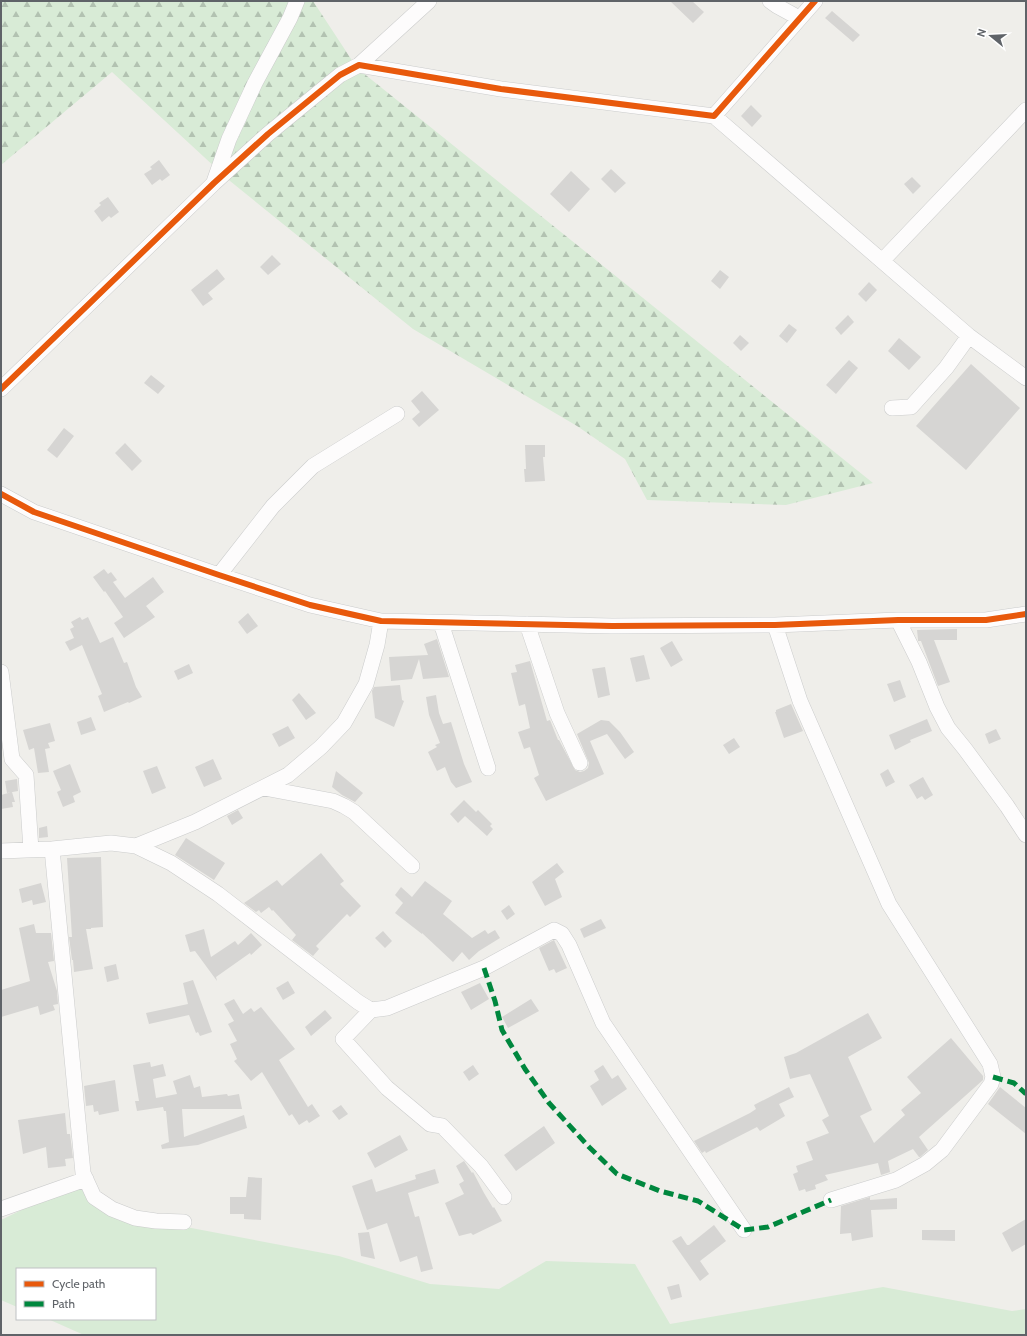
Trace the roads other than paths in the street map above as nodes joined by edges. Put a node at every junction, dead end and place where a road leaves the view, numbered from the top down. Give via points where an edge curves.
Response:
1 (297, 1) edge
2 (429, 1) edge
3 (770, 1) edge
4 (815, 1) edge
5 (799, 18) junction
6 (359, 65) junction
7 (1026, 110) edge
8 (714, 116) junction
9 (214, 183) junction
10 (882, 261) junction
11 (969, 336) junction
12 (1026, 378) edge
13 (1, 389) edge
14 (892, 408) dead end
15 (397, 414) dead end
16 (1, 494) edge
17 (219, 575) junction
18 (1026, 614) edge
19 (898, 620) junction
20 (382, 621) junction
21 (441, 623) junction
22 (527, 624) junction
23 (775, 625) junction
24 (1, 672) edge
25 (580, 763) dead end
26 (488, 768) dead end
27 (264, 788) junction
28 (1026, 835) edge
29 (136, 846) junction
30 (52, 849) junction
31 (32, 850) junction
32 (1, 851) edge
33 (412, 866) dead end
34 (371, 1010) junction
35 (86, 1179) junction
36 (504, 1197) dead end
37 (832, 1200) dead end
38 (1, 1209) edge
39 (184, 1222) dead end
40 (744, 1230) dead end

1 - 9 street via 229,139
2 - 6 street
3 - 5 street
4 - 5 street
5 - 8 street
6 - 8 street via 501,89
6 - 9 street via 340,75
7 - 10 street
8 - 10 street
9 - 13 street
10 - 11 street
11 - 12 street
11 - 14 street via 946,368 911,407
15 - 17 street via 313,466 273,506
16 - 17 street via 34,512
17 - 20 street via 310,605
18 - 19 street via 986,620
19 - 23 street
19 - 28 street via 948,728
20 - 21 street
20 - 27 street via 366,684 344,723 288,775
21 - 22 street
21 - 26 street
22 - 23 street
22 - 25 street via 557,713
23 - 37 street via 800,701 889,904 990,1064 993,1077 991,1084 942,1150 925,1164 896,1180
24 - 31 street via 12,759 26,775
27 - 29 street via 195,822
27 - 33 street via 333,801 344,806 354,812
29 - 30 street via 111,843
29 - 34 street via 171,863 218,894
30 - 31 street
30 - 35 street via 83,1172
31 - 32 street
34 - 36 street via 343,1039 387,1088 430,1124 442,1126 480,1166
34 - 40 street via 387,1008 484,968 554,930 562,934 570,945 603,1023
35 - 38 street
35 - 39 street via 94,1197 112,1209 135,1218

